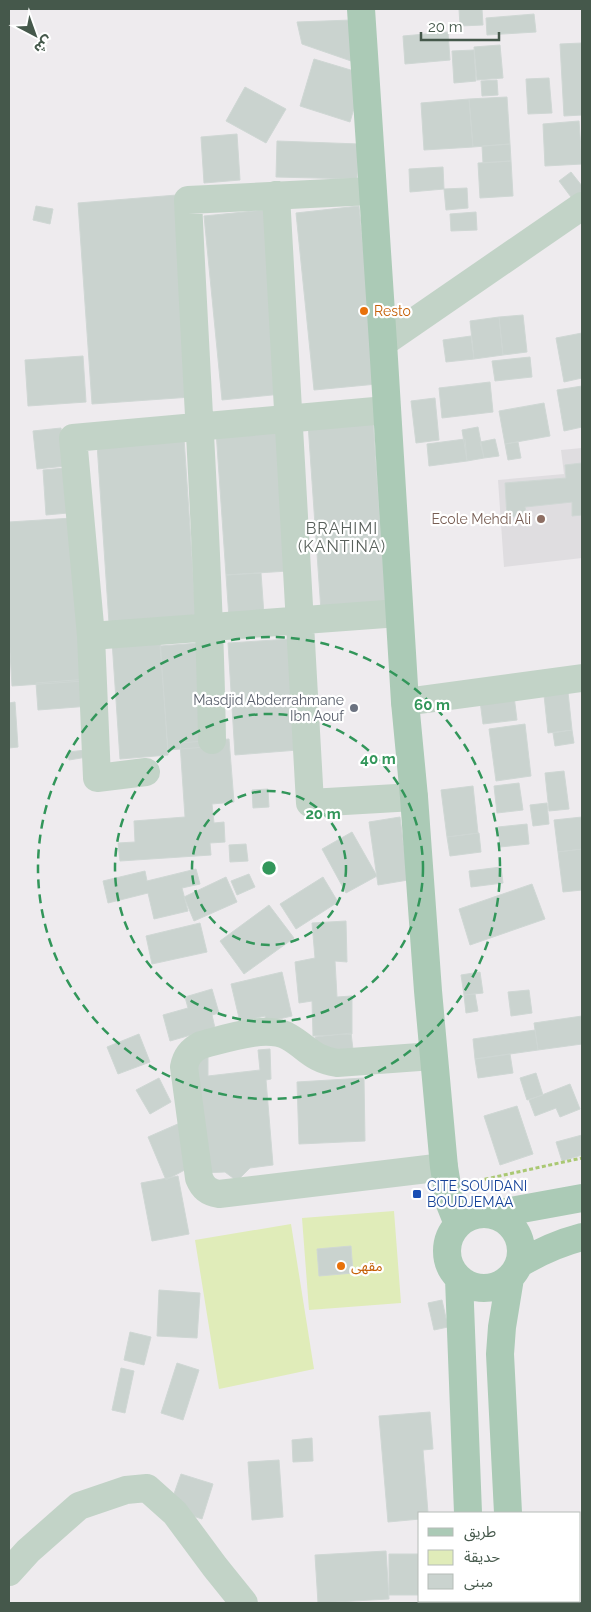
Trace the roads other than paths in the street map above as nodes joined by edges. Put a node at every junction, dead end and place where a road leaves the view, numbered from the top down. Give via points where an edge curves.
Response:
1 (360, 9) edge
2 (372, 191) junction
3 (276, 195) junction
4 (582, 206) edge
5 (384, 343) junction
6 (386, 410) junction
7 (290, 418) junction
8 (198, 426) junction
9 (399, 613) junction
10 (300, 620) junction
11 (210, 627) junction
12 (91, 636) junction
13 (582, 678) edge
14 (405, 702) junction
15 (212, 740) dead end
16 (146, 772) dead end
17 (414, 797) junction
18 (433, 1056) junction
19 (445, 1177) junction
20 (582, 1198) edge
21 (495, 1214) junction
22 (458, 1224) junction
23 (582, 1237) edge
24 (515, 1271) junction
25 (459, 1278) junction
26 (468, 1512) edge
27 (508, 1512) edge
28 (9, 1572) edge
29 (244, 1603) edge

1 - 2 main road
2 - 3 street
2 - 5 main road
3 - 7 street
3 - 8 street via 188,200
4 - 5 street
5 - 6 main road
6 - 7 street
6 - 9 main road
7 - 8 street
7 - 10 street
8 - 11 street
8 - 12 street via 73,438
9 - 10 street
9 - 14 main road
10 - 11 street
10 - 17 street via 310,804
11 - 12 street
11 - 15 street
12 - 16 street via 97,778
13 - 14 street
14 - 17 main road
17 - 18 main road
18 - 19 main road
18 - 19 street via 337,1063 316,1057 283,1034 265,1031 194,1048 188,1054 184,1067 199,1178 201,1185 212,1193
19 - 22 main road
20 - 21 main road
21 - 22 main road via 475,1214
21 - 24 main road via 518,1234 522,1249
22 - 25 main road via 450,1234 447,1252 452,1269
23 - 24 main road via 539,1253
24 - 25 main road via 501,1284 490,1288 468,1285
24 - 27 main road via 502,1327 500,1354
25 - 26 main road
28 - 29 street via 79,1506 126,1490 147,1488 176,1513

